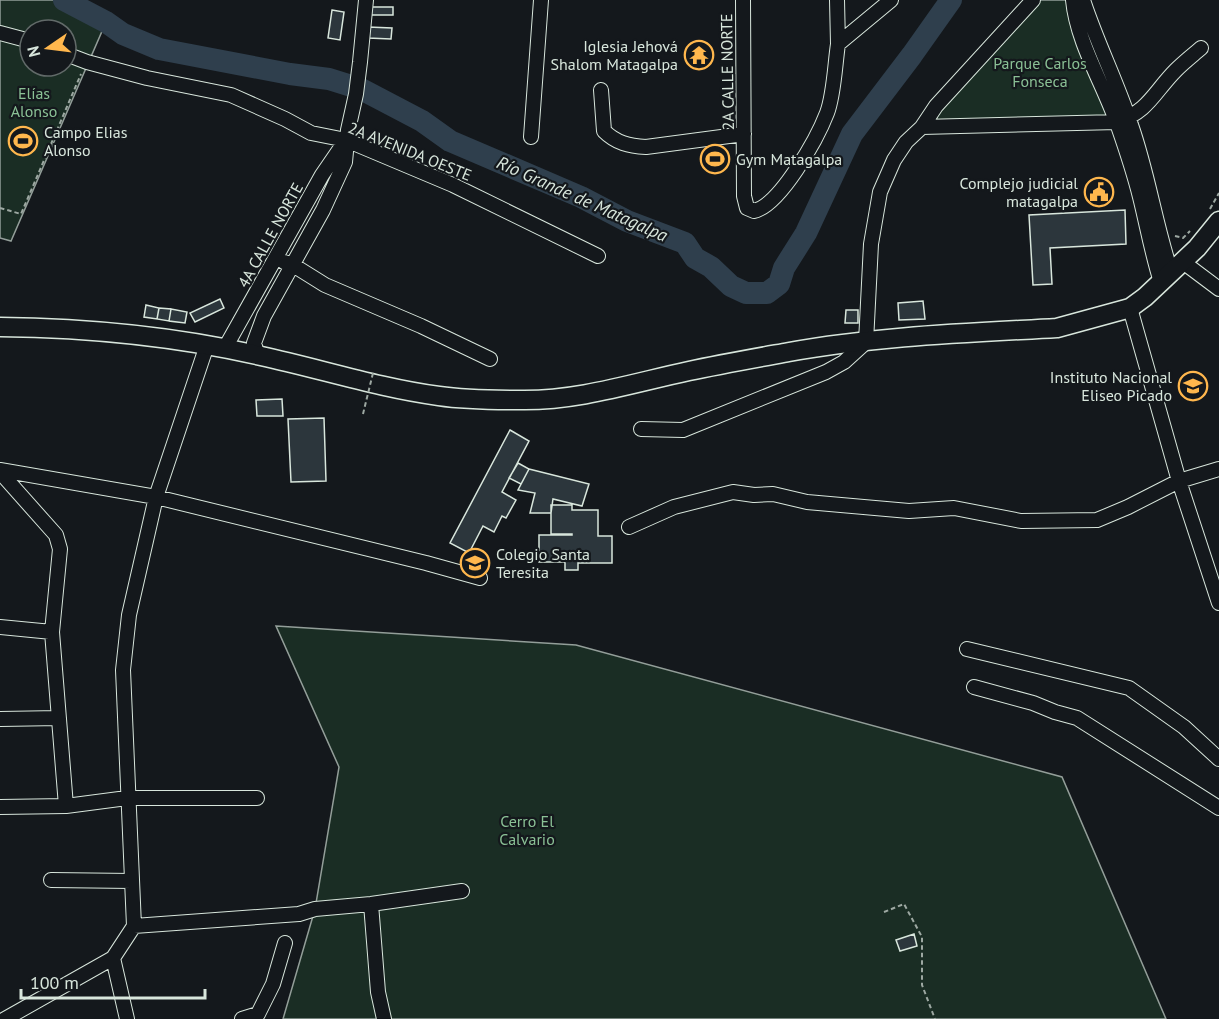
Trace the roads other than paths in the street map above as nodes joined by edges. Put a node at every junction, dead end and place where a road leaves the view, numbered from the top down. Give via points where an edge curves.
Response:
1 (366, 0) edge
2 (541, 0) edge
3 (743, 0) edge
4 (837, 0) edge
5 (891, 0) edge
6 (1033, 0) edge
7 (1073, 0) edge
8 (1083, 0) edge
9 (0, 33) edge
10 (18, 38) edge
11 (838, 44) junction
12 (1201, 48) dead end
13 (78, 59) edge
14 (601, 90) dead end
15 (1123, 120) junction
16 (922, 127) junction
17 (744, 134) junction
18 (347, 135) junction
19 (531, 137) dead end
20 (1214, 217) edge
21 (598, 256) dead end
22 (276, 260) junction
23 (292, 265) junction
24 (1171, 272) junction
25 (1219, 289) edge
26 (1130, 308) junction
27 (0, 327) edge
28 (866, 342) junction
29 (207, 345) junction
30 (225, 348) junction
31 (261, 356) junction
32 (490, 359) dead end
33 (641, 429) dead end
34 (1219, 469) edge
35 (0, 471) edge
36 (1179, 481) junction
37 (156, 497) junction
38 (629, 527) dead end
39 (480, 578) dead end
40 (1219, 603) edge
41 (0, 627) edge
42 (52, 632) junction
43 (967, 649) dead end
44 (974, 687) dead end
45 (59, 718) junction
46 (0, 719) edge
47 (1219, 759) edge
48 (127, 798) junction
49 (257, 798) dead end
50 (66, 806) junction
51 (0, 807) edge
52 (1219, 808) edge
53 (51, 880) dead end
54 (132, 881) junction
55 (462, 891) dead end
56 (371, 904) junction
57 (134, 926) junction
58 (285, 943) dead end
59 (113, 958) junction
60 (0, 1017) edge
61 (5, 1019) edge
62 (128, 1019) edge
63 (242, 1019) edge
64 (384, 1019) edge

1 - 18 street, 4A CALLE NORTE via 356,94
2 - 19 street
3 - 17 street, 2A CALLE NORTE
4 - 11 street
5 - 11 street
6 - 16 street via 936,106
7 - 15 street via 1083,41
8 - 15 street
9 - 10 street
11 - 17 street, 2A CALLE NORTE via 828,112 807,153 775,199 754,211 747,208 744,196
12 - 15 street via 1175,70 1144,108
13 - 18 street, 2A AVENIDA OESTE via 231,95 311,133
14 - 17 street via 603,131 630,146
15 - 16 street
15 - 24 street via 1150,250
16 - 28 street via 894,160 879,192 871,244
18 - 21 street, 2A AVENIDA OESTE
18 - 22 street, 4A CALLE NORTE
18 - 23 street, 4A CALLE NORTE via 345,162 338,179
20 - 24 main road via 1197,248
22 - 23 street
22 - 30 street, 4A CALLE NORTE
23 - 31 street, 4A CALLE NORTE via 256,335 256,350
23 - 32 street via 325,285
24 - 25 street
24 - 26 main road
26 - 28 main road via 1057,328
26 - 36 street
27 - 29 main road via 78,329
28 - 31 main road via 699,369 590,394 525,400 441,396
28 - 33 street via 826,372 706,423 683,430
29 - 30 main road
29 - 37 street
30 - 31 main road
34 - 36 street
35 - 37 street
35 - 42 street via 56,535 60,549
36 - 38 street via 1097,520 1021,521 954,508 909,511 734,492 674,507
36 - 40 street
37 - 39 street
37 - 48 street via 129,615 123,670
41 - 42 street
42 - 45 street
43 - 47 street via 1129,688 1184,727
44 - 52 street via 1077,718
45 - 46 street
45 - 50 street
48 - 49 street
48 - 50 street
48 - 54 street
50 - 51 street
53 - 54 street
54 - 57 street
55 - 56 street
56 - 57 street via 299,914
56 - 64 street
57 - 59 street
58 - 63 street via 273,984 258,1014
59 - 61 street
59 - 62 street
60 - 61 street

